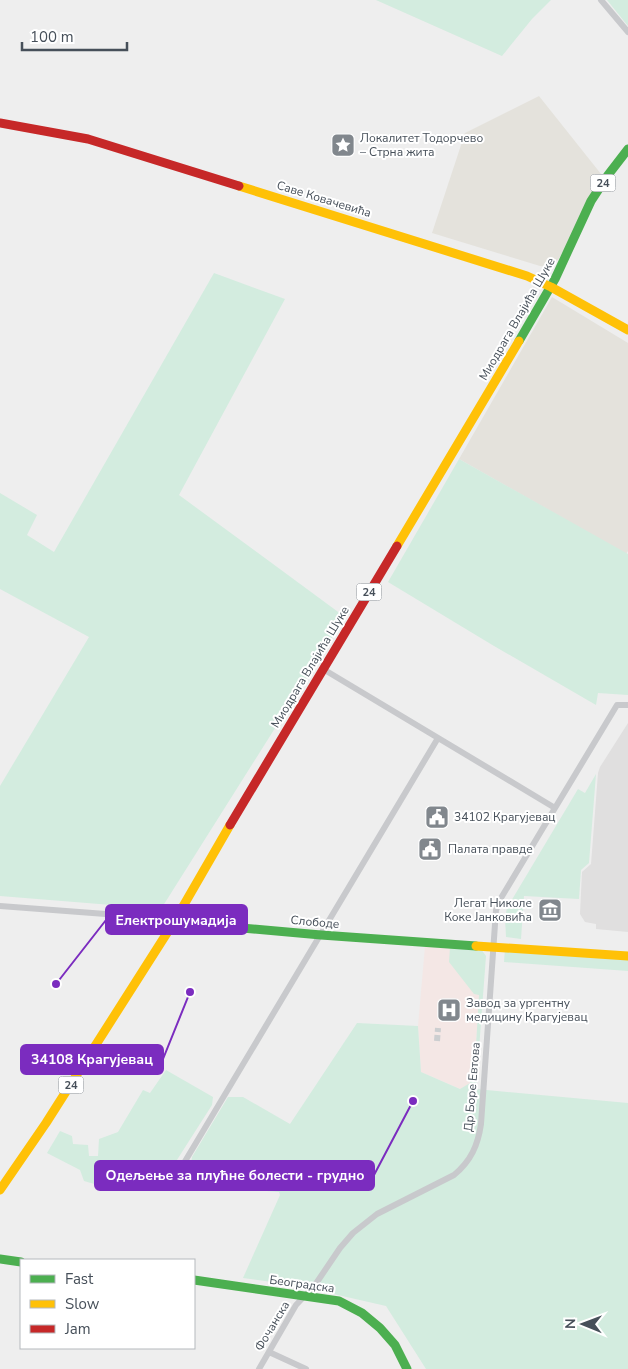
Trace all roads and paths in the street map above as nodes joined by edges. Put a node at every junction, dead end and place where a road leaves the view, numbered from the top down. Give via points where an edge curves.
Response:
1 (601, 0) edge
2 (628, 32) edge
3 (0, 124) edge
4 (628, 149) edge
5 (551, 287) junction
6 (628, 330) edge
7 (323, 669) junction
8 (628, 705) edge
9 (438, 738) junction
10 (555, 808) junction
11 (0, 906) edge
12 (174, 922) junction
13 (321, 935) junction
14 (494, 947) junction
15 (628, 956) edge
16 (181, 1168) dead end
17 (0, 1190) edge
18 (0, 1260) edge
19 (20, 1262) edge
20 (195, 1280) edge
21 (305, 1295) junction
22 (270, 1352) junction
23 (259, 1369) edge
24 (306, 1369) edge
25 (407, 1369) edge

1 - 2 street
3 - 5 street, Саве Ковачевића via 88,140 425,243
4 - 5 street, Миодрага Влајића Шуке / 24 via 602,184 582,219
5 - 6 street, Саве Ковачевића
5 - 7 street, Миодрага Влајића Шуке / 24
7 - 9 street
7 - 12 street, Миодрага Влајића Шуке / 24
8 - 10 street, Др Боре Евтова via 617,704
9 - 10 street
9 - 13 street
10 - 14 street, Др Боре Евтова via 498,904
11 - 12 street, Слободе
12 - 13 street, Слободе
12 - 17 street, Миодрага Влајића Шуке / 24
13 - 14 street, Слободе
13 - 16 street
14 - 15 street, Слободе
14 - 21 street, Др Боре Евтова via 477,1146 454,1175 386,1209 360,1226
18 - 19 street
20 - 21 street, Београдска
21 - 22 street, Фочанска
21 - 25 street, Београдска via 339,1301 374,1320 389,1336
22 - 23 street, Фочанска
22 - 24 street

